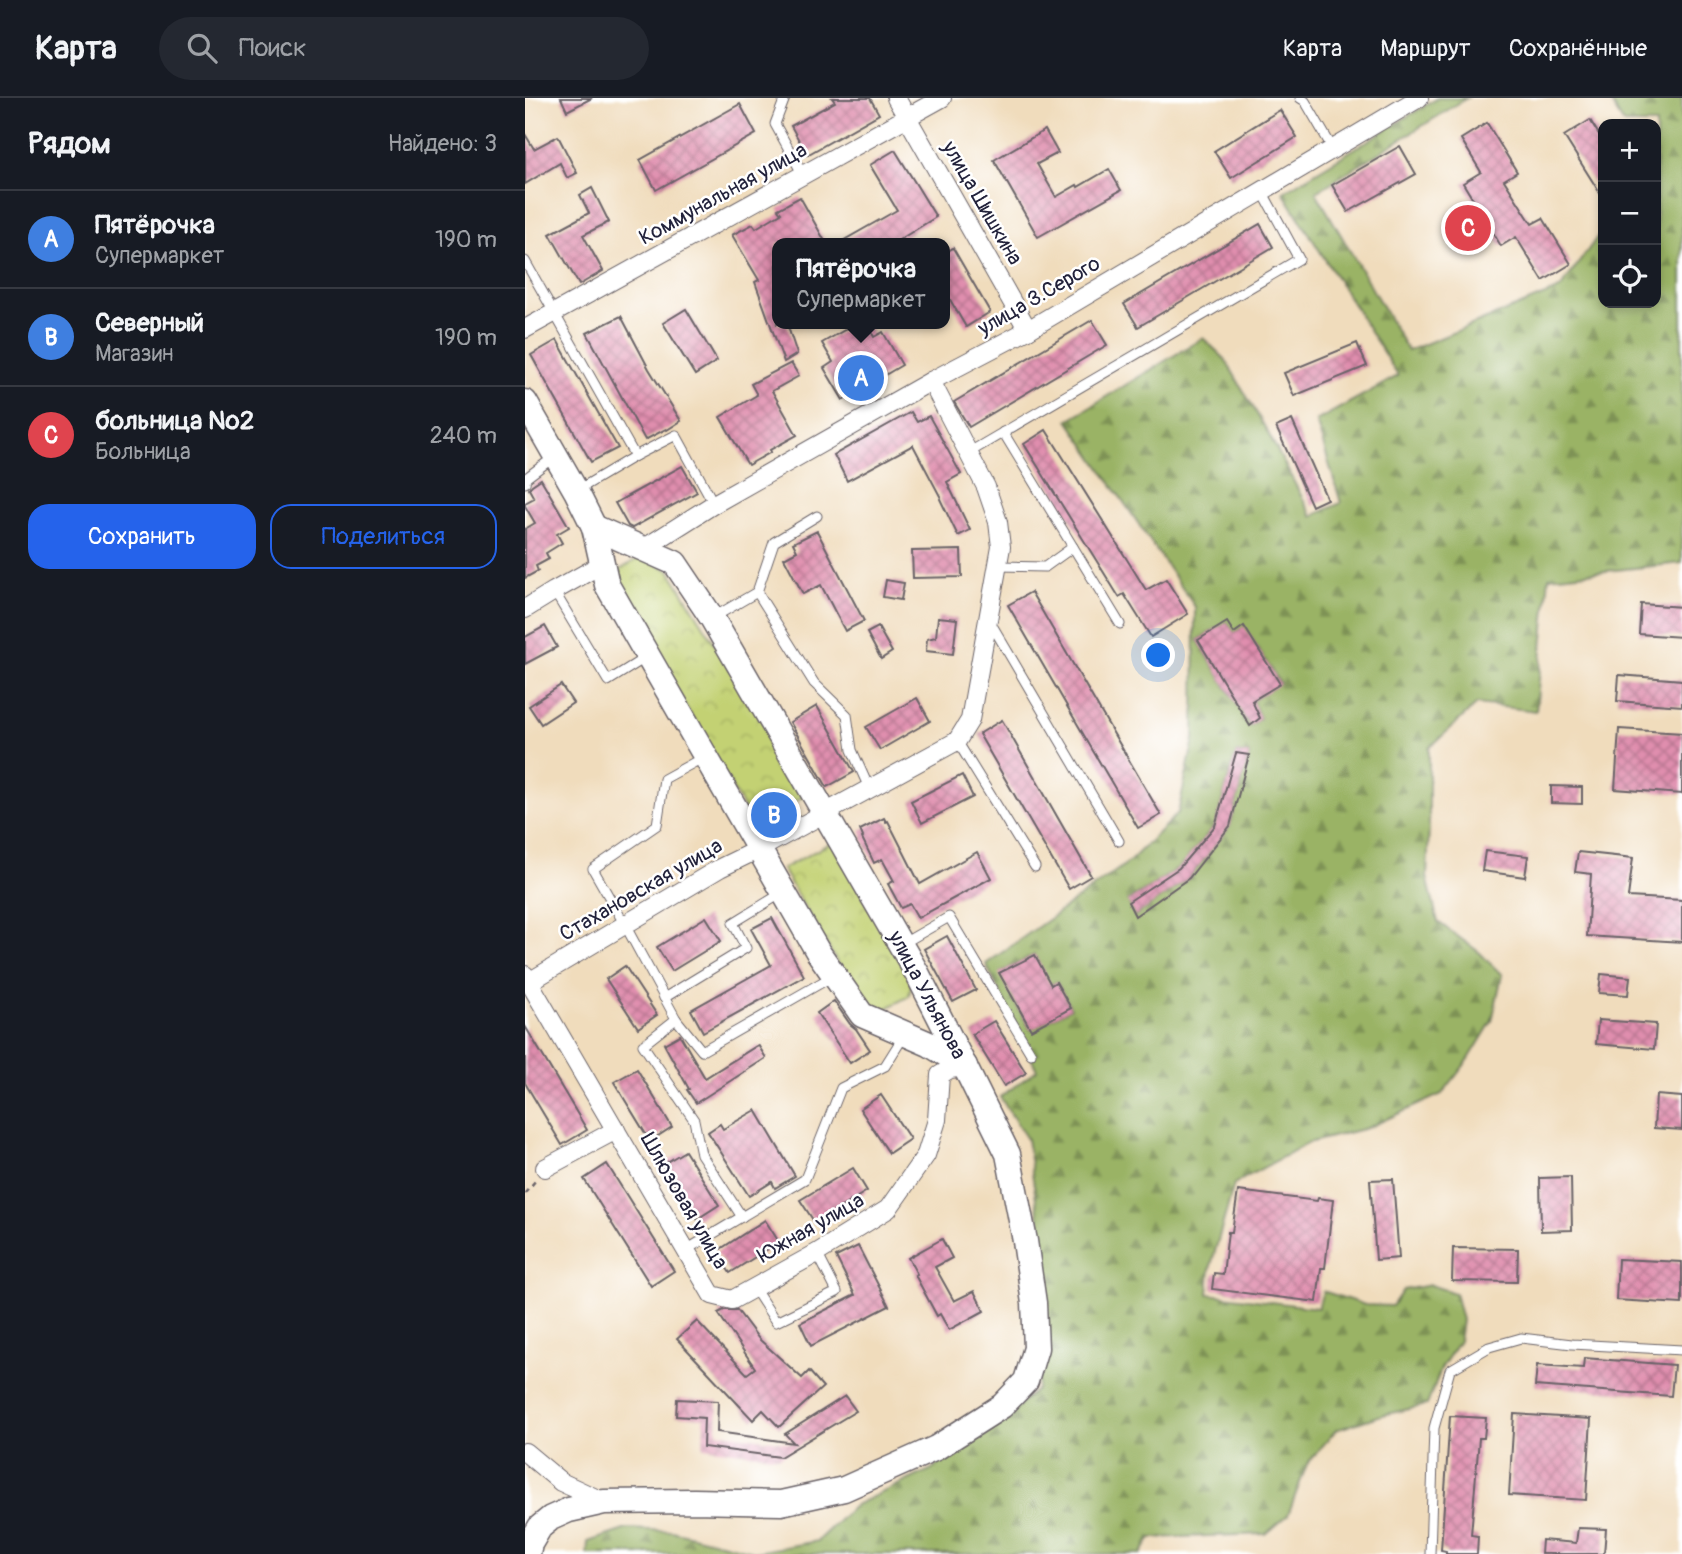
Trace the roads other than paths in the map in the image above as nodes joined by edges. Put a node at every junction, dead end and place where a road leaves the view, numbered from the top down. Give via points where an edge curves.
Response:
1 (785, 98) edge
2 (896, 98) edge
3 (942, 98) edge
4 (1300, 98) edge
5 (1419, 98) edge
6 (908, 118) junction
7 (1333, 149) junction
8 (803, 175) junction
9 (1262, 191) junction
10 (525, 261) edge
11 (555, 312) junction
12 (525, 329) edge
13 (1028, 330) junction
14 (931, 382) junction
15 (525, 402) edge
16 (1003, 432) junction
17 (968, 453) junction
18 (556, 456) junction
19 (635, 456) junction
20 (525, 483) edge
21 (576, 491) junction
22 (714, 504) junction
23 (817, 516) dead end
24 (594, 527) junction
25 (1073, 547) junction
26 (643, 549) junction
27 (602, 565) junction
28 (998, 566) junction
29 (554, 590) junction
30 (757, 592) junction
31 (525, 609) edge
32 (712, 618) junction
33 (988, 618) junction
34 (1120, 624) dead end
35 (648, 657) junction
36 (957, 741) junction
37 (705, 756) junction
38 (869, 788) junction
39 (825, 813) junction
40 (1119, 841) dead end
41 (759, 849) junction
42 (1035, 867) dead end
43 (784, 892) junction
44 (625, 925) junction
45 (901, 945) junction
46 (834, 975) junction
47 (527, 978) edge
48 (664, 998) junction
49 (676, 1019) junction
50 (905, 1033) junction
51 (1031, 1054) dead end
52 (965, 1067) junction
53 (616, 1130) junction
54 (545, 1168) dead end
55 (742, 1217) junction
56 (686, 1250) junction
57 (817, 1253) junction
58 (754, 1288) junction
59 (712, 1295) joint
60 (1682, 1350) edge
61 (525, 1452) edge
62 (604, 1502) junction
63 (528, 1554) edge
64 (1430, 1554) edge

1 - 8 lane via 775,124
2 - 6 street, улица Шишкина
3 - 6 street, Коммунальная улица
4 - 7 lane
5 - 7 street, улица З.Серого
6 - 8 street, Коммунальная улица
6 - 13 street, улица Шишкина
7 - 9 street, улица З.Серого
8 - 11 street, Коммунальная улица
9 - 13 street, улица З.Серого
9 - 16 lane via 1299,259
10 - 11 lane
11 - 12 street, Коммунальная улица
11 - 19 lane
13 - 14 street, улица З.Серого
14 - 17 street
14 - 22 street, улица З.Серого
15 - 18 street, улица Ульянова
16 - 17 lane
16 - 25 lane
17 - 28 street via 998,522
18 - 20 lane
18 - 21 street, улица Ульянова
19 - 21 lane
19 - 22 lane via 676,435
21 - 24 street, улица Ульянова
22 - 26 street, улица З.Серого
23 - 30 lane via 774,542
24 - 26 street, улица Ульянова
24 - 27 street, улица Ульянова
25 - 28 lane via 1045,567
25 - 34 lane
26 - 32 street, улица Ульянова via 675,563
27 - 29 street
27 - 35 street, улица Ульянова via 607,585
28 - 33 street
29 - 31 street
29 - 35 lane via 608,681
30 - 32 lane
30 - 38 lane via 814,683 846,716 852,750
32 - 39 street, улица Ульянова
33 - 36 street via 970,720
33 - 40 lane
35 - 37 street, улица Ульянова
36 - 38 street, Стахановская улица
36 - 42 lane
37 - 41 street, улица Ульянова
37 - 44 lane via 664,779 657,825 593,869
38 - 39 street, Стахановская улица
39 - 41 street, Стахановская улица
39 - 45 street, улица Ульянова
41 - 43 street, улица Ульянова
41 - 44 street, Стахановская улица
43 - 46 street, улица Ульянова
43 - 48 lane via 733,923 745,948
44 - 47 street, Стахановская улица
44 - 48 lane
45 - 51 lane via 949,917
45 - 52 street, улица Ульянова
46 - 49 lane via 702,1051
46 - 50 street, улица Ульянова via 862,1015
47 - 53 street, Шлюзовая улица
48 - 49 lane
49 - 55 lane via 643,1045 694,1119 701,1154
50 - 52 street, улица Ульянова
50 - 55 lane via 885,1066 841,1088 805,1180
52 - 57 street, Южная улица via 940,1075 937,1120 926,1155 888,1209
52 - 62 street via 1008,1154 1025,1241 1036,1348 1026,1381 1002,1406 936,1448 844,1489 781,1503
53 - 54 street, Шлюзовая улица
53 - 56 street, Шлюзовая улица
55 - 56 lane
56 - 59 street, Шлюзовая улица
57 - 58 street, Южная улица
57 - 58 lane via 838,1292 776,1322
58 - 59 street, Южная улица via 732,1300
60 - 64 lane via 1521,1339 1489,1347 1450,1370 1434,1428
61 - 62 street via 561,1482
62 - 63 street via 551,1518 540,1527

